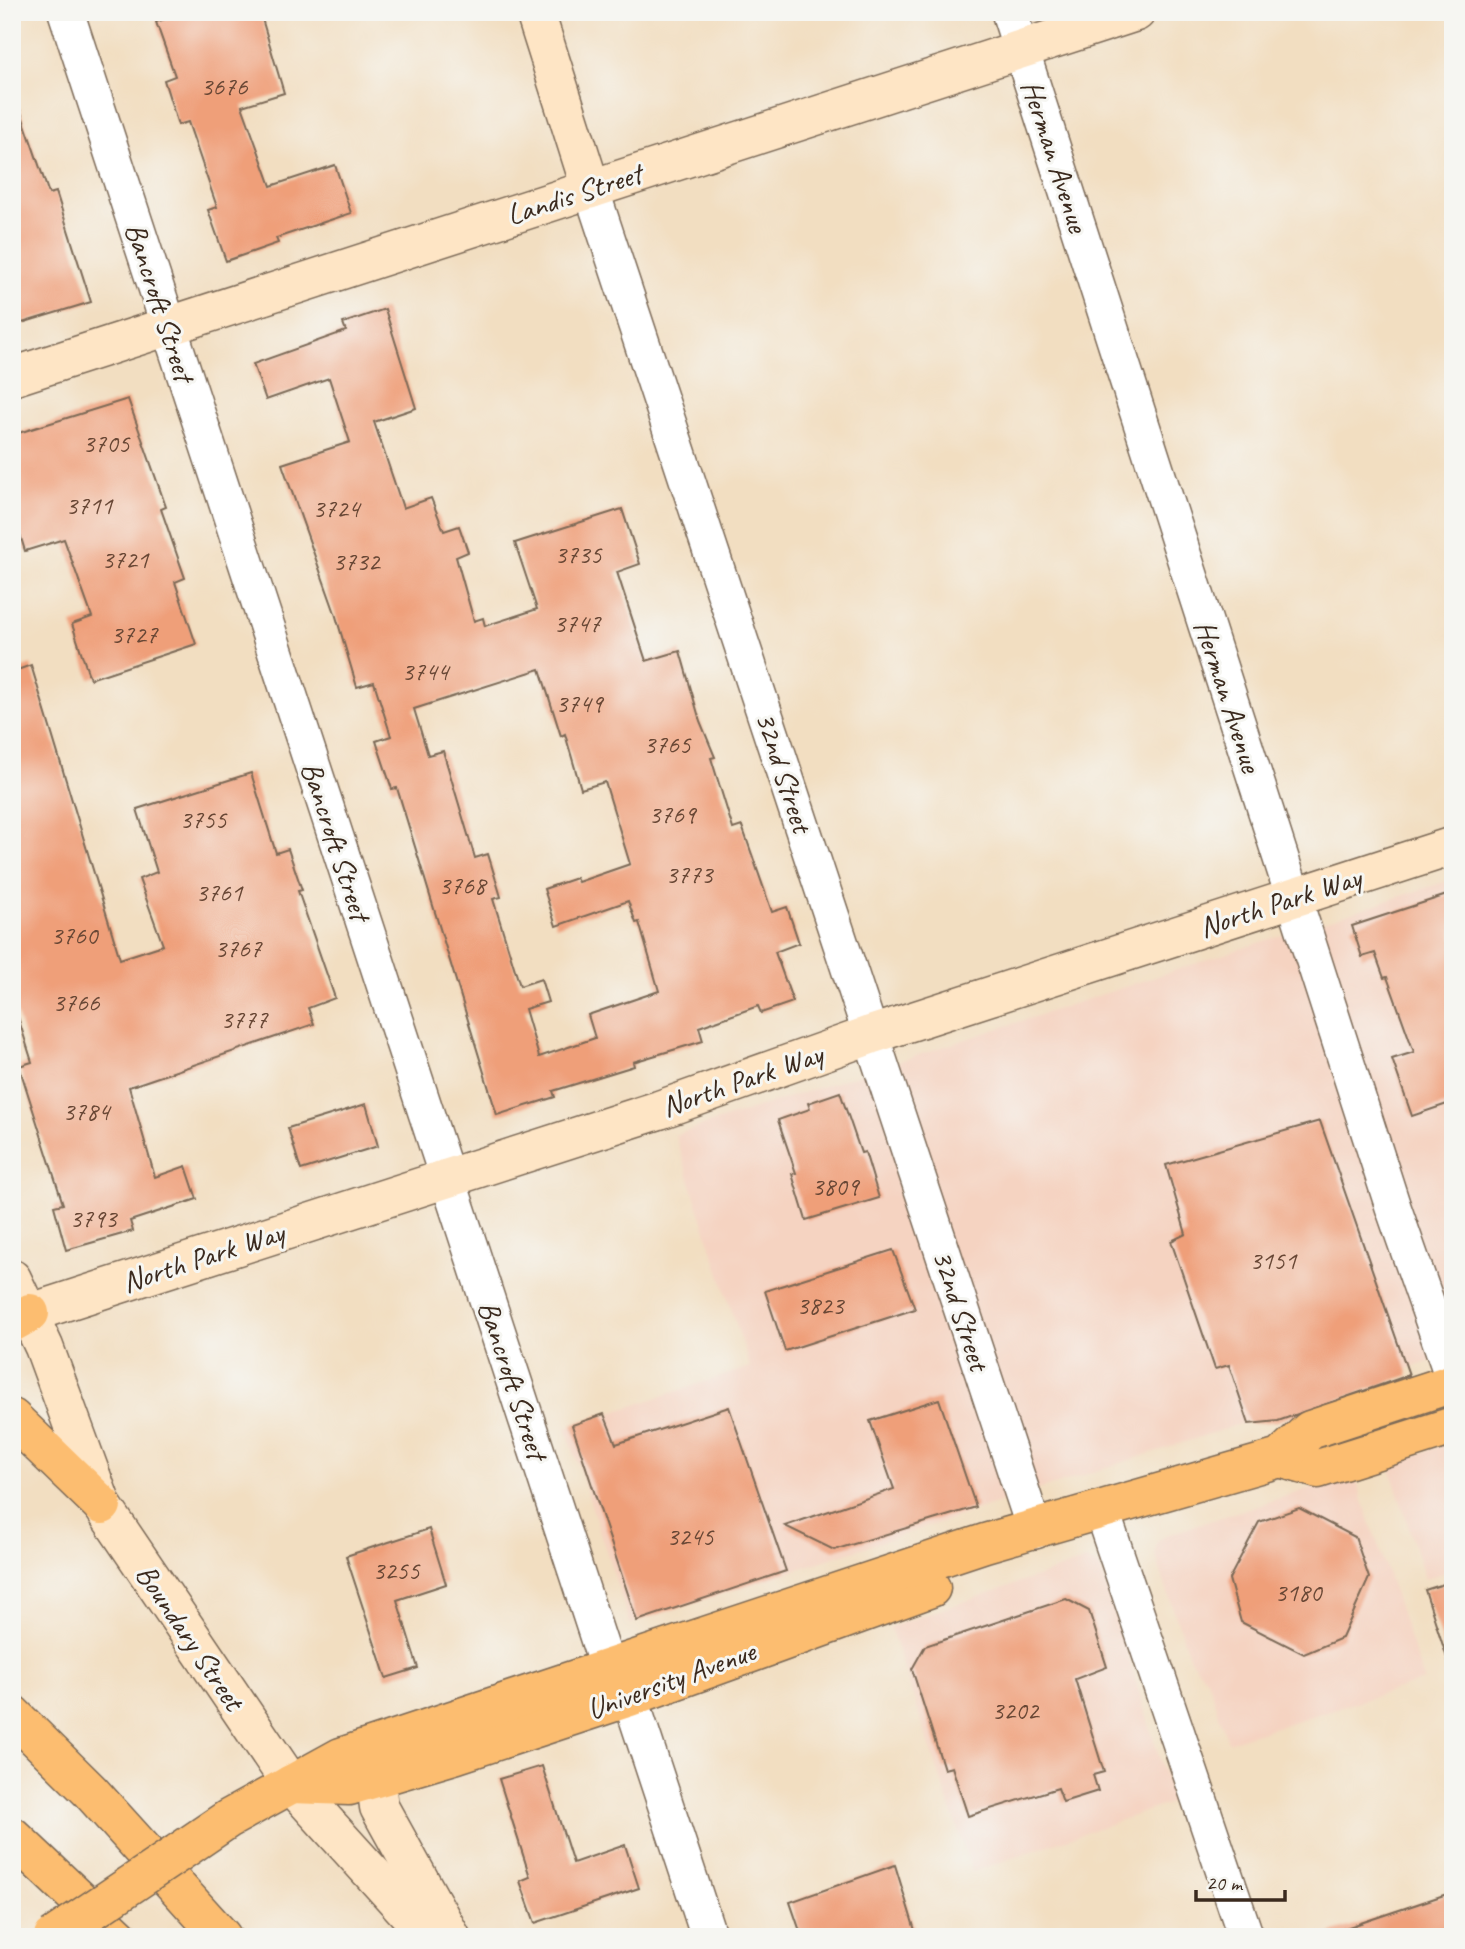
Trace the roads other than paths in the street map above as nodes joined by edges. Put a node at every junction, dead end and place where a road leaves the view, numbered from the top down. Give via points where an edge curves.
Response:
1 (66, 12) edge
2 (535, 12) edge
3 (1009, 12) edge
4 (1136, 12) edge
5 (1021, 50) junction
6 (591, 189) junction
7 (168, 326) junction
8 (12, 377) edge
9 (1453, 846) edge
10 (1293, 898) junction
11 (870, 1035) junction
12 (447, 1179) junction
13 (12, 1279) edge
14 (17, 1314) edge
15 (1453, 1380) edge
16 (12, 1418) edge
17 (1453, 1426) edge
18 (1280, 1458) junction
19 (102, 1505) junction
20 (1101, 1509) junction
21 (1035, 1531) junction
22 (619, 1683) junction
23 (12, 1714) edge
24 (382, 1777) junction
25 (291, 1784) junction
26 (12, 1836) edge
27 (53, 1937) edge
28 (119, 1937) edge
29 (222, 1937) edge
30 (430, 1937) edge
31 (451, 1937) edge
32 (709, 1937) edge
33 (1245, 1937) edge

1 - 7 street, Bancroft Street
2 - 6 street, 32nd Street
3 - 5 street, Herman Avenue
4 - 5 street, Landis Street
5 - 6 street, Landis Street
5 - 10 street, Herman Avenue
6 - 7 street, Landis Street
6 - 11 street, 32nd Street
7 - 8 street, Landis Street
7 - 12 street, Bancroft Street
9 - 10 street, North Park Way
10 - 11 street, North Park Way
10 - 15 street, Herman Avenue
11 - 12 street, North Park Way
11 - 21 street, 32nd Street
12 - 14 street, North Park Way
12 - 22 street, Bancroft Street
13 - 14 street, Boundary Street
14 - 19 street, Boundary Street
15 - 18 main road, University Avenue via 1310,1430
16 - 19 main road
17 - 18 main road via 1318,1469
18 - 20 main road, University Avenue
19 - 25 street, Boundary Street
20 - 21 main road, University Avenue
20 - 33 street
21 - 22 main road, University Avenue via 992,1567 716,1664
22 - 24 main road, University Avenue
22 - 25 main road, University Avenue via 341,1757
22 - 32 street, Bancroft Street
23 - 29 main road via 90,1791
24 - 25 main road, University Avenue via 349,1786
24 - 31 street via 377,1791 379,1807
25 - 27 main road, University Avenue, bridge via 228,1819
25 - 30 street, Boundary Street
26 - 28 main road

